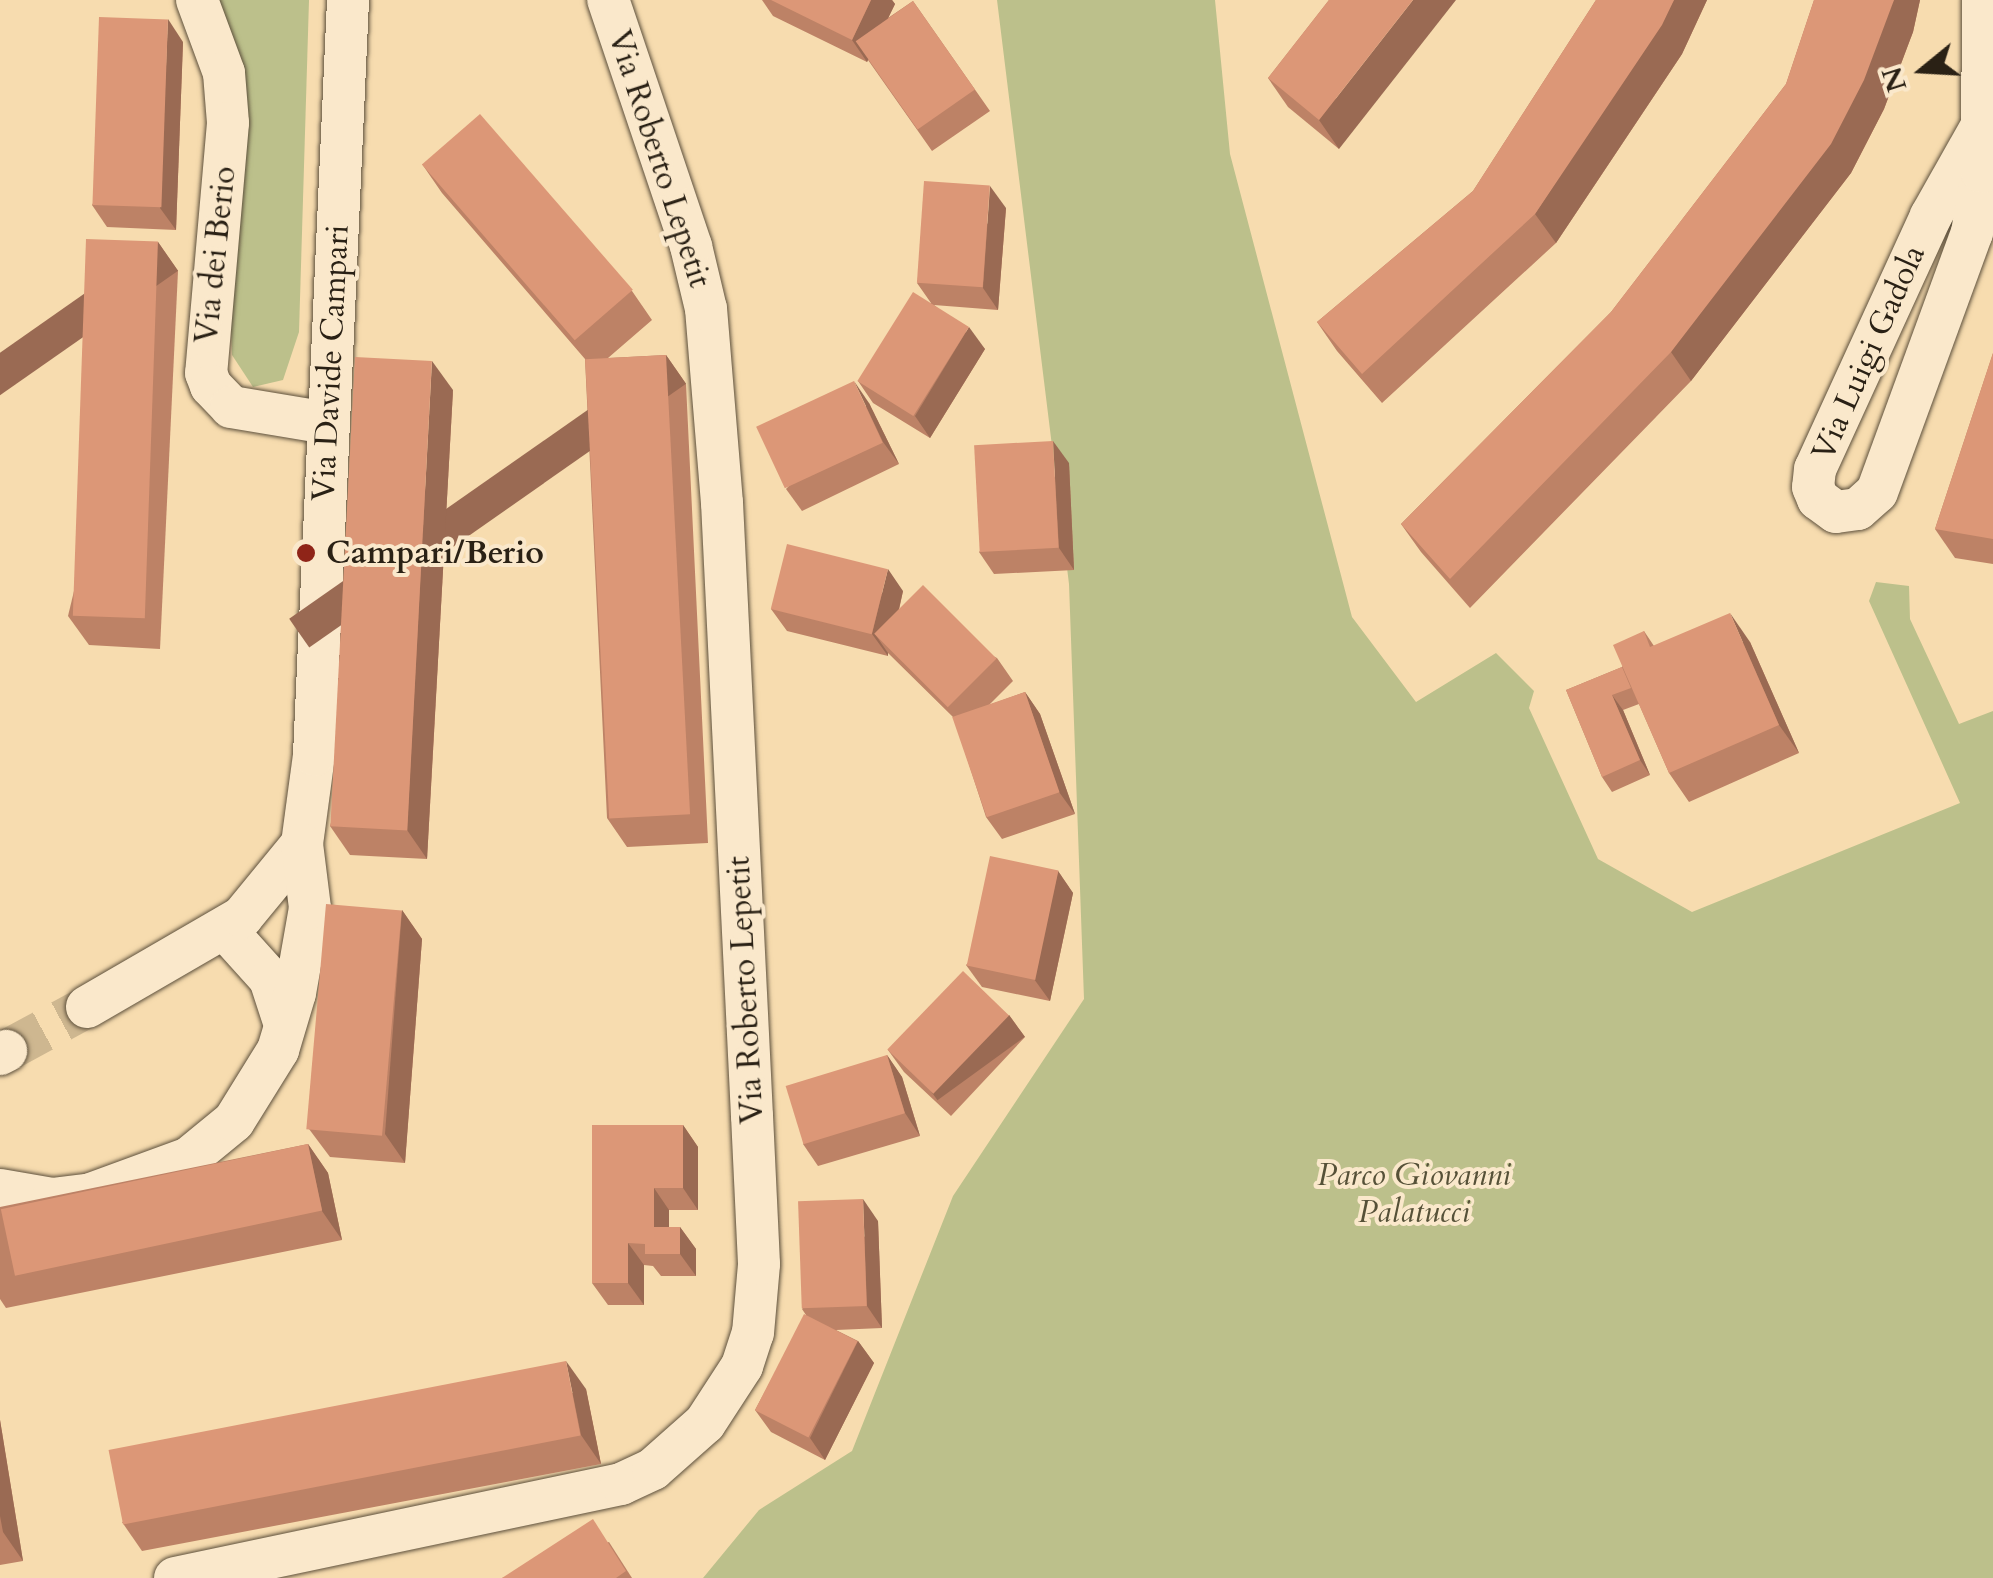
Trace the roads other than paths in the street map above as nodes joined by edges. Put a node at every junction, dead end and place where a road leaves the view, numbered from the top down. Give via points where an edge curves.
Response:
1 (197, 0) edge
2 (348, 0) edge
3 (608, 0) edge
4 (1983, 0) edge
5 (1980, 129) junction
6 (328, 423) junction
7 (302, 844) junction
8 (225, 929) junction
9 (86, 1007) tunnel mouth
10 (286, 1025) junction
11 (0, 1190) edge
12 (175, 1578) edge

1 - 6 street, Via dei Berio via 224,73 228,123 206,373 231,408
2 - 6 street, Via Davide Campari
3 - 12 street, Via Roberto Lepetit via 706,309 753,1135 758,1264 752,1334 742,1366 705,1423 653,1469 621,1484
4 - 5 street, Via Luigi Gadola
5 - 5 street, Via Luigi Gadola via 1931,216 1816,469 1818,499 1836,512 1858,509 1877,492 1928,360 1972,233 1982,172
6 - 7 street, Via Davide Campari via 314,755
7 - 8 street via 242,918
7 - 10 street, Via Davide Campari via 310,908
8 - 9 street
8 - 10 street via 270,979
10 - 11 street, Via Davide Campari via 234,1121 189,1158 91,1194 52,1199

